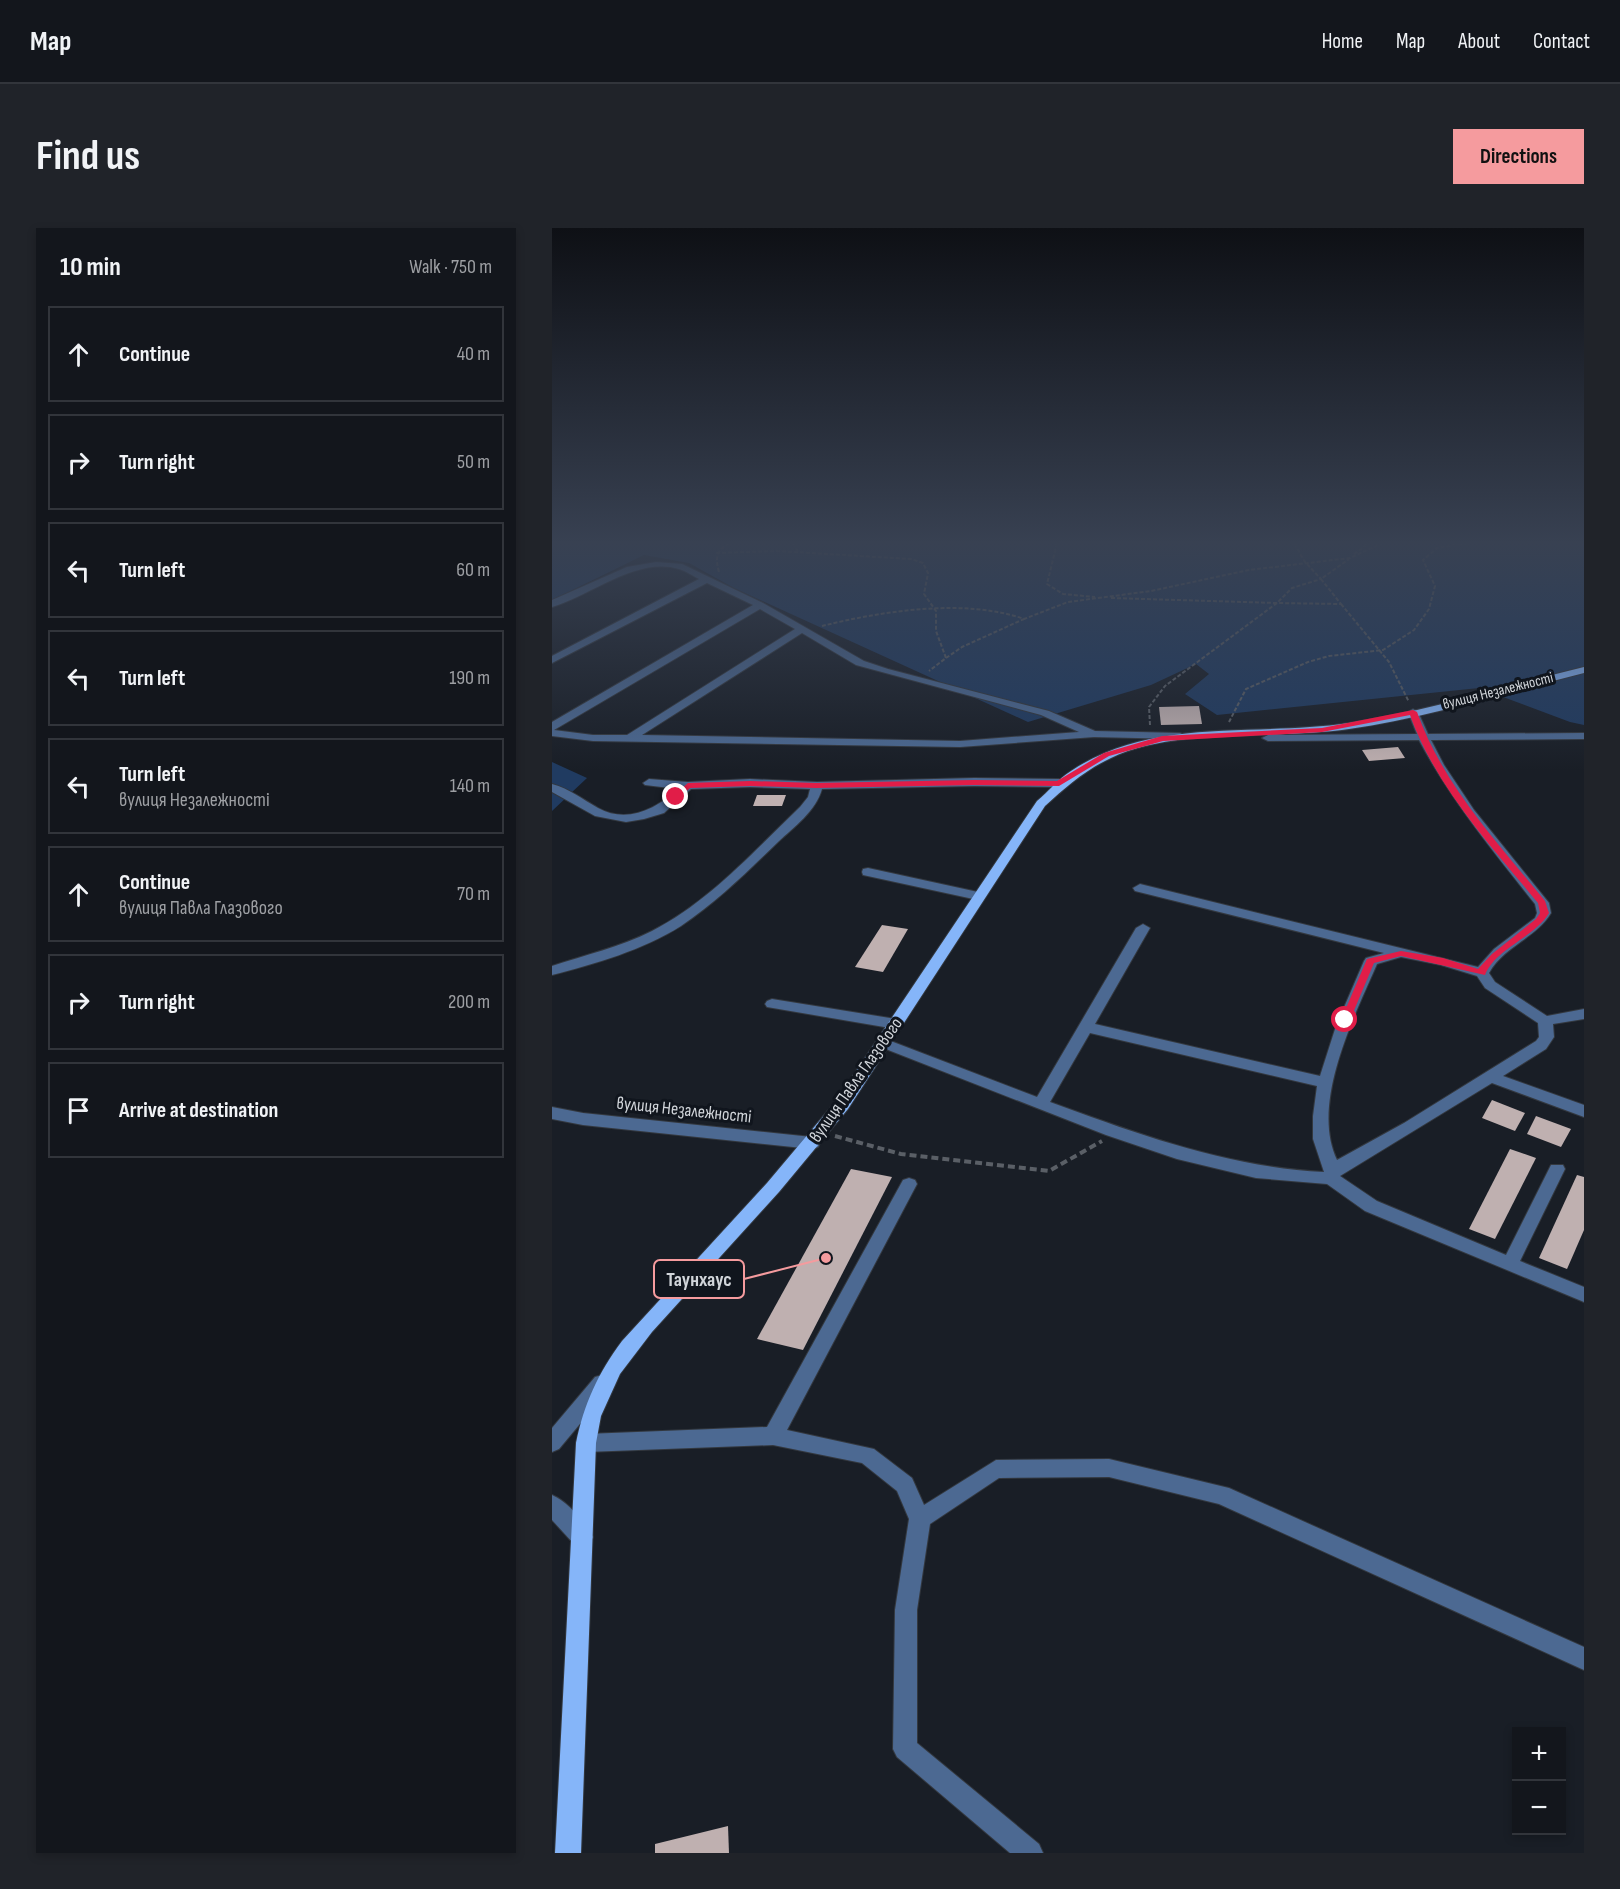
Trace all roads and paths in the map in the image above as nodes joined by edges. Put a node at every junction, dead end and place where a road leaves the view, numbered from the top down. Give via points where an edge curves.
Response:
1 (631, 619) edge
2 (736, 619) edge
3 (784, 619) edge
4 (855, 619) edge
5 (936, 619) edge
6 (1027, 619) edge
7 (1256, 619) edge
8 (1355, 619) edge
9 (1422, 619) edge
10 (1024, 620) joint
11 (804, 630) junction
12 (1383, 650) junction
13 (945, 658) junction
14 (552, 660) edge
15 (1584, 670) edge
16 (919, 681) junction
17 (1413, 712) junction
18 (552, 727) edge
19 (552, 733) edge
20 (1094, 734) junction
21 (1220, 735) junction
22 (1180, 736) joint
23 (1584, 736) edge
24 (1156, 737) junction
25 (1422, 737) junction
26 (1268, 738) dead end
27 (628, 739) junction
28 (649, 783) dead end
29 (1059, 783) junction
30 (688, 786) junction
31 (816, 786) junction
32 (552, 788) edge
33 (868, 872) dead end
34 (1140, 888) dead end
35 (978, 896) junction
36 (1143, 928) dead end
37 (1404, 954) junction
38 (552, 971) edge
39 (1482, 973) junction
40 (772, 1004) dead end
41 (1584, 1014) edge
42 (1545, 1022) junction
43 (896, 1024) junction
44 (1085, 1027) junction
45 (883, 1043) junction
46 (1491, 1077) junction
47 (1324, 1082) junction
48 (1041, 1104) junction
49 (1584, 1111) edge
50 (552, 1113) edge
51 (1116, 1132) junction
52 (817, 1138) junction
53 (1557, 1169) dead end
54 (1332, 1174) junction
55 (909, 1184) dead end
56 (1509, 1264) junction
57 (1584, 1295) edge
58 (604, 1382) junction
59 (773, 1436) junction
60 (552, 1443) edge
61 (586, 1443) junction
62 (552, 1504) edge
63 (920, 1519) junction
64 (582, 1537) junction
65 (1584, 1659) edge
66 (1011, 1844) edge
67 (568, 1853) edge
68 (1030, 1853) edge

1 - 14 street
2 - 18 street
3 - 11 street
4 - 11 path
5 - 13 path
6 - 10 path
7 - 24 path via 1165,686 1149,707
8 - 12 path
9 - 12 path via 1414,630
10 - 13 path
11 - 16 street via 860,663
11 - 27 street
12 - 17 path
12 - 21 path via 1329,656 1246,689
13 - 16 path
15 - 17 main road, вулиця Незалежності
16 - 20 street via 1045,713
17 - 21 main road, вулиця Незалежності via 1336,728
17 - 25 street
19 - 27 street
20 - 24 street
20 - 27 street via 960,744
21 - 22 main road, вулиця Незалежності
22 - 24 street
23 - 25 street
24 - 29 main road, вулиця Павла Глазового via 1107,755
25 - 26 street
25 - 39 street via 1473,818 1542,903 1544,913 1540,920 1496,956
28 - 30 street
29 - 31 street
29 - 35 main road, вулиця Павла Глазового
30 - 31 street
30 - 32 street via 656,812 637,817 598,813 574,796
31 - 38 street via 814,797 804,810 686,915 658,933 620,949
33 - 35 street
34 - 37 street
35 - 43 main road, вулиця Павла Глазового
36 - 44 street
37 - 39 street
37 - 47 street via 1371,961
39 - 42 street via 1490,985
40 - 43 street
41 - 42 street
42 - 46 street via 1547,1036 1541,1045
43 - 45 main road, вулиця Павла Глазового
44 - 47 street
44 - 48 street
45 - 48 street
45 - 52 main road, вулиця Павла Глазового
46 - 49 street
46 - 54 street
47 - 54 street via 1321,1142
48 - 51 street
50 - 52 street, вулиця Незалежності via 583,1119
51 - 52 path via 1049,1170 902,1154
51 - 54 street via 1156,1147 1259,1174
52 - 58 main road, вулиця Павла Глазового via 637,1336
53 - 56 street
54 - 56 street via 1371,1206
55 - 59 street
56 - 57 street
58 - 60 street, вулиця Павла Глазового
58 - 61 main road via 588,1423
59 - 61 street
59 - 63 street via 867,1455 905,1485
61 - 64 main road
62 - 64 street
63 - 65 street via 996,1468 1109,1467 1222,1495
63 - 66 street via 906,1610 905,1749
64 - 67 main road
66 - 68 street

